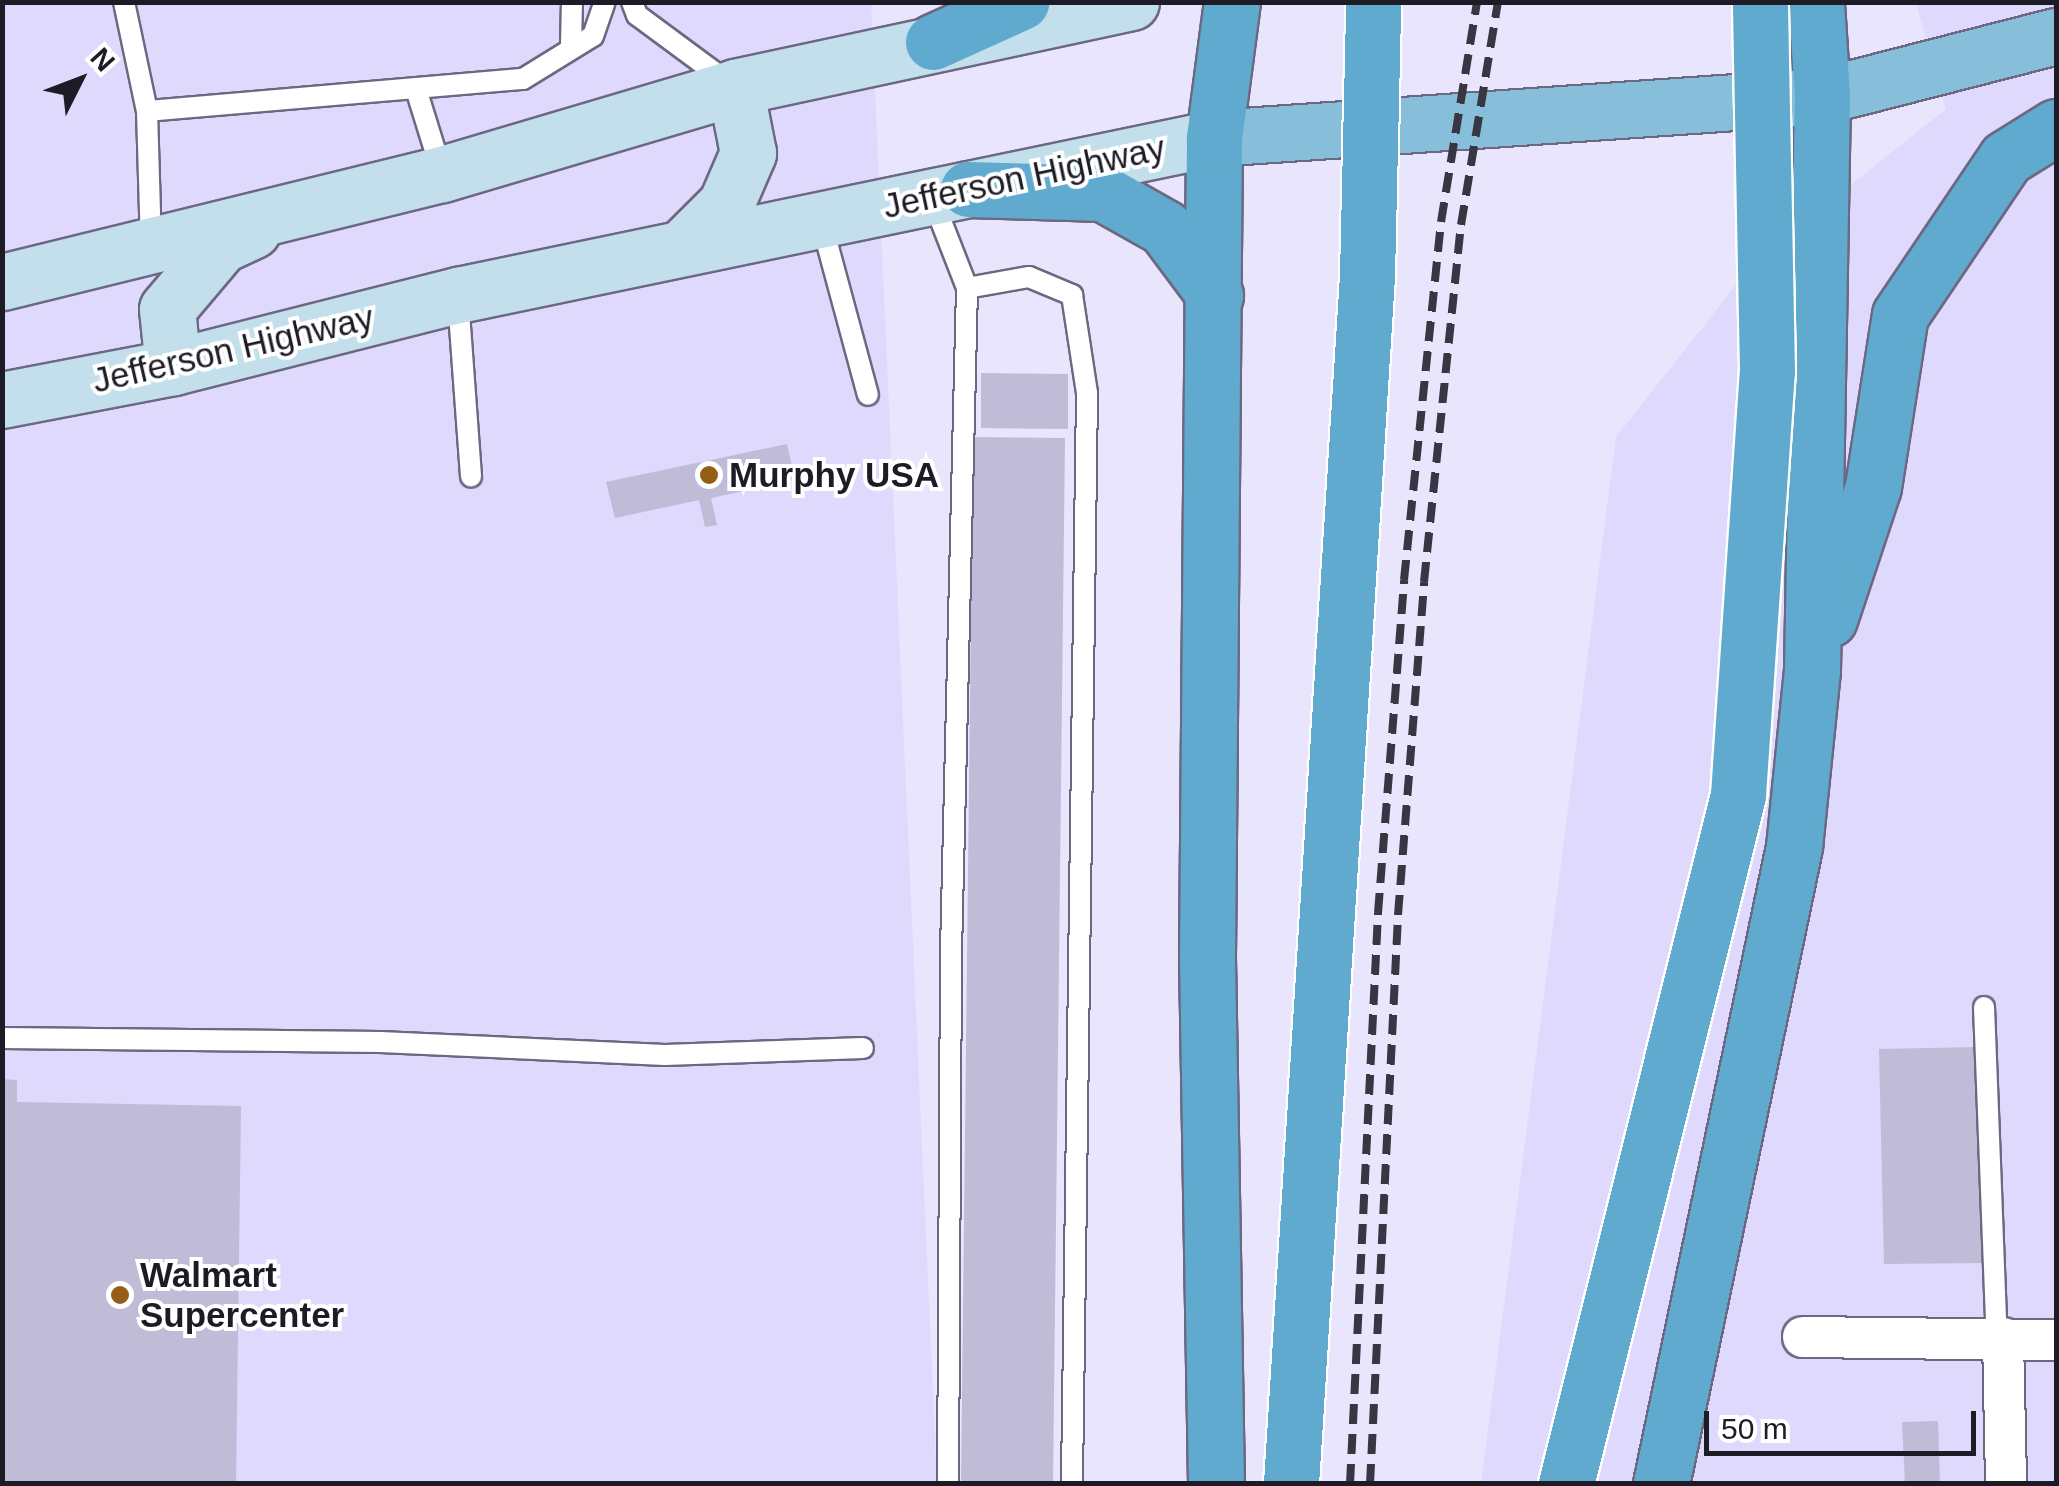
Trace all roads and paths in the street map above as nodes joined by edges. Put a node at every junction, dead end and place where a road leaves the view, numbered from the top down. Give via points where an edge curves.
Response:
1 (124, 2) edge
2 (572, 2) edge
3 (605, 2) edge
4 (632, 2) edge
5 (1021, 2) edge
6 (1131, 2) edge
7 (1232, 2) edge
8 (1374, 2) edge
9 (1760, 2) edge
10 (1816, 2) edge
11 (2056, 36) edge
12 (933, 42) junction
13 (572, 45) junction
14 (735, 87) junction
15 (416, 88) junction
16 (1822, 96) junction
17 (147, 111) junction
18 (2056, 127) edge
19 (1214, 138) junction
20 (442, 174) junction
21 (950, 193) junction
22 (292, 212) junction
23 (820, 220) junction
24 (151, 246) junction
25 (682, 248) junction
26 (2, 282) edge
27 (967, 288) junction
28 (1215, 294) junction
29 (458, 295) junction
30 (173, 367) junction
31 (868, 396) dead end
32 (2, 400) edge
33 (471, 476) dead end
34 (1812, 670) junction
35 (1984, 1007) dead end
36 (2, 1038) edge
37 (863, 1048) dead end
38 (1803, 1338) dead end
39 (2000, 1338) junction
40 (2056, 1340) edge
41 (948, 1484) edge
42 (1072, 1484) edge
43 (1216, 1484) edge
44 (1292, 1484) edge
45 (1566, 1484) edge
46 (1661, 1484) edge
47 (2006, 1484) edge

1 - 17 lane
2 - 13 lane
3 - 13 lane via 593,36
4 - 14 lane via 638,15
5 - 12 highway
6 - 12 main road
7 - 19 highway
8 - 44 highway, bridge via 1368,276
9 - 45 highway, bridge via 1767,371 1738,795
10 - 16 highway
11 - 16 main road, Jefferson Highway
12 - 14 main road
13 - 15 lane via 522,79
14 - 20 main road
14 - 25 main road via 748,153 726,204
15 - 17 lane
15 - 20 lane
16 - 19 main road, Jefferson Highway
16 - 34 highway
17 - 24 lane
18 - 34 highway via 2006,158 1900,315 1872,487
19 - 21 main road, Jefferson Highway
19 - 28 highway
20 - 22 main road
21 - 23 main road, Jefferson Highway
21 - 27 lane
21 - 28 highway via 1103,193 1165,228
22 - 24 main road
22 - 30 main road via 221,245 167,309
23 - 25 main road, Jefferson Highway
23 - 31 lane
24 - 26 main road
25 - 29 main road, Jefferson Highway
27 - 41 lane via 952,895
27 - 42 lane via 1029,277 1072,295 1087,392
28 - 43 highway via 1207,957
29 - 30 main road, Jefferson Highway
29 - 33 lane
30 - 32 main road, Jefferson Highway
34 - 46 highway via 1794,847
35 - 39 lane
36 - 37 lane via 380,1042 665,1055
38 - 39 street
39 - 40 street
39 - 47 street

